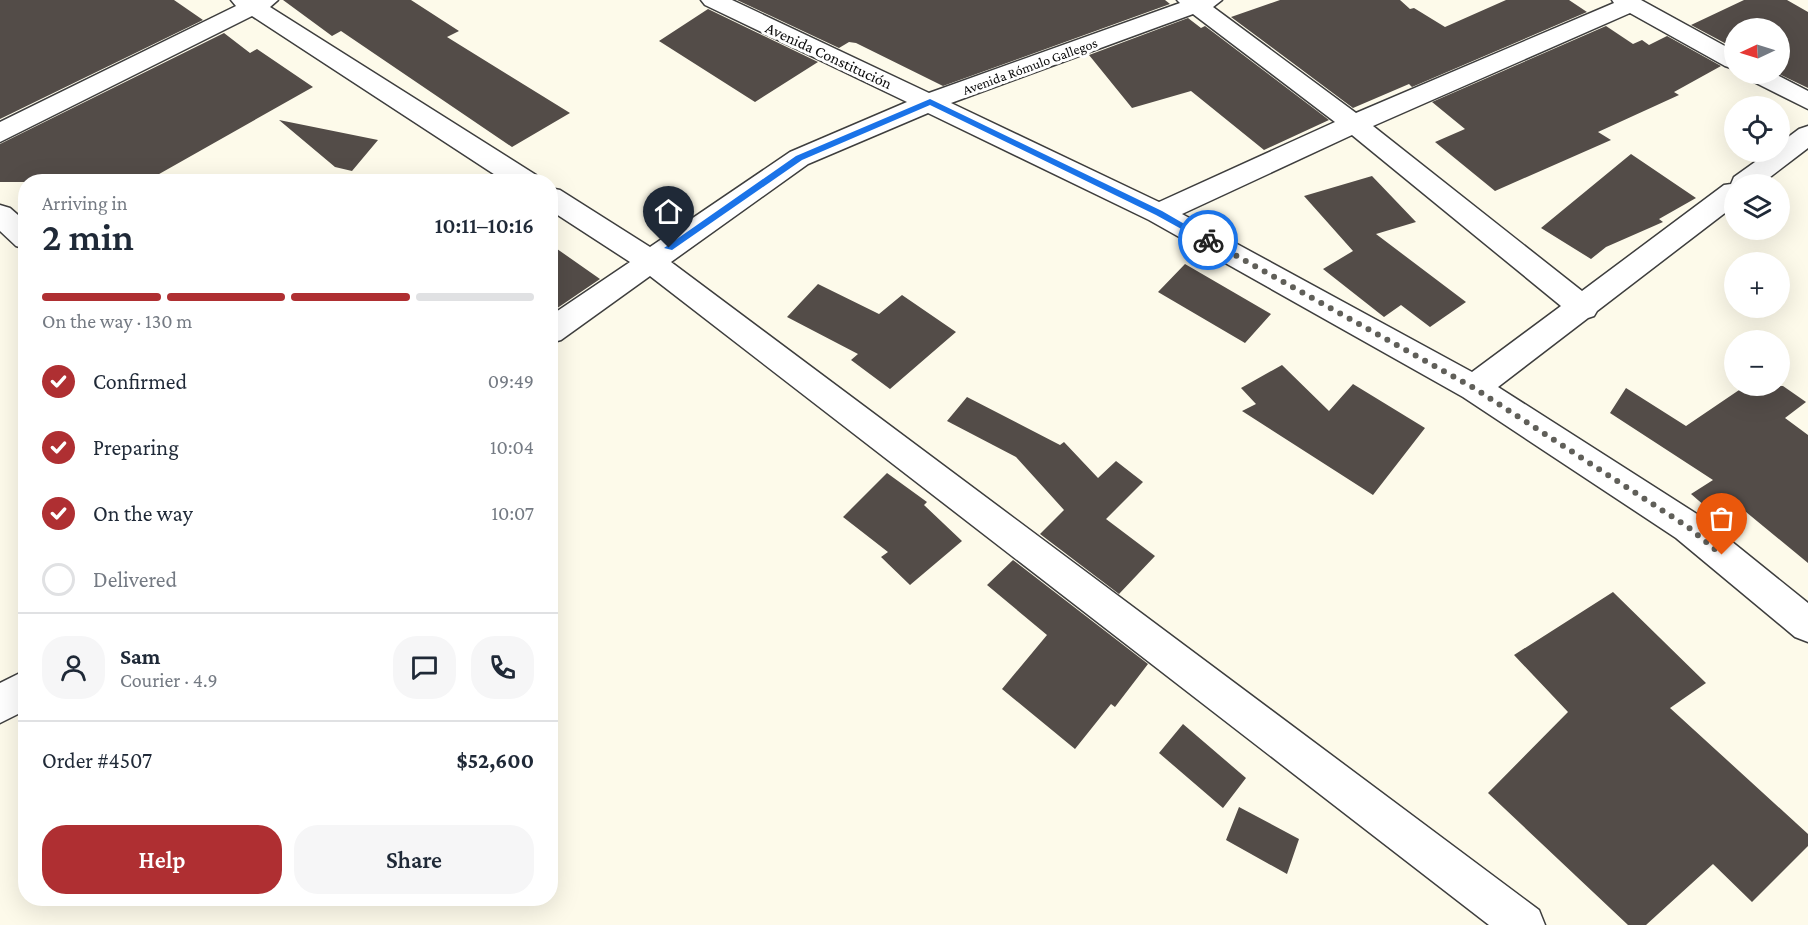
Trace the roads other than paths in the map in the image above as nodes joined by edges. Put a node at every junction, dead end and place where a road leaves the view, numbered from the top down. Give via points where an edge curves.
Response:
1 (713, 0) edge
2 (254, 2) edge
3 (1198, 2) edge
4 (1628, 2) edge
5 (1724, 55) edge
6 (1776, 84) edge
7 (1808, 101) edge
8 (930, 102) junction
9 (1354, 124) junction
10 (0, 133) edge
11 (1808, 135) edge
12 (514, 174) edge
13 (1757, 174) edge
14 (1724, 200) edge
15 (558, 202) edge
16 (1159, 213) junction
17 (0, 215) edge
18 (18, 232) edge
19 (650, 261) junction
20 (1584, 308) junction
21 (558, 326) edge
22 (1474, 388) junction
23 (1808, 625) edge
24 (18, 693) edge
25 (0, 704) edge
26 (1524, 925) edge

1 - 8 street, Avenida Constitución
2 - 10 street
2 - 12 street
3 - 8 street, Avenida Rómulo Gallegos
3 - 9 street
4 - 5 street
4 - 9 street
6 - 7 street
8 - 16 street, Avenida Constitución
8 - 19 street, Avenida Rómulo Gallegos via 799,158
9 - 16 street
9 - 20 street
11 - 13 street
14 - 20 street
15 - 19 street
16 - 22 street, Avenida Constitución
17 - 18 street
19 - 21 street, Avenida Rómulo Gallegos
19 - 26 street
20 - 22 street
22 - 23 street, Avenida Constitución via 1688,527
24 - 25 street

